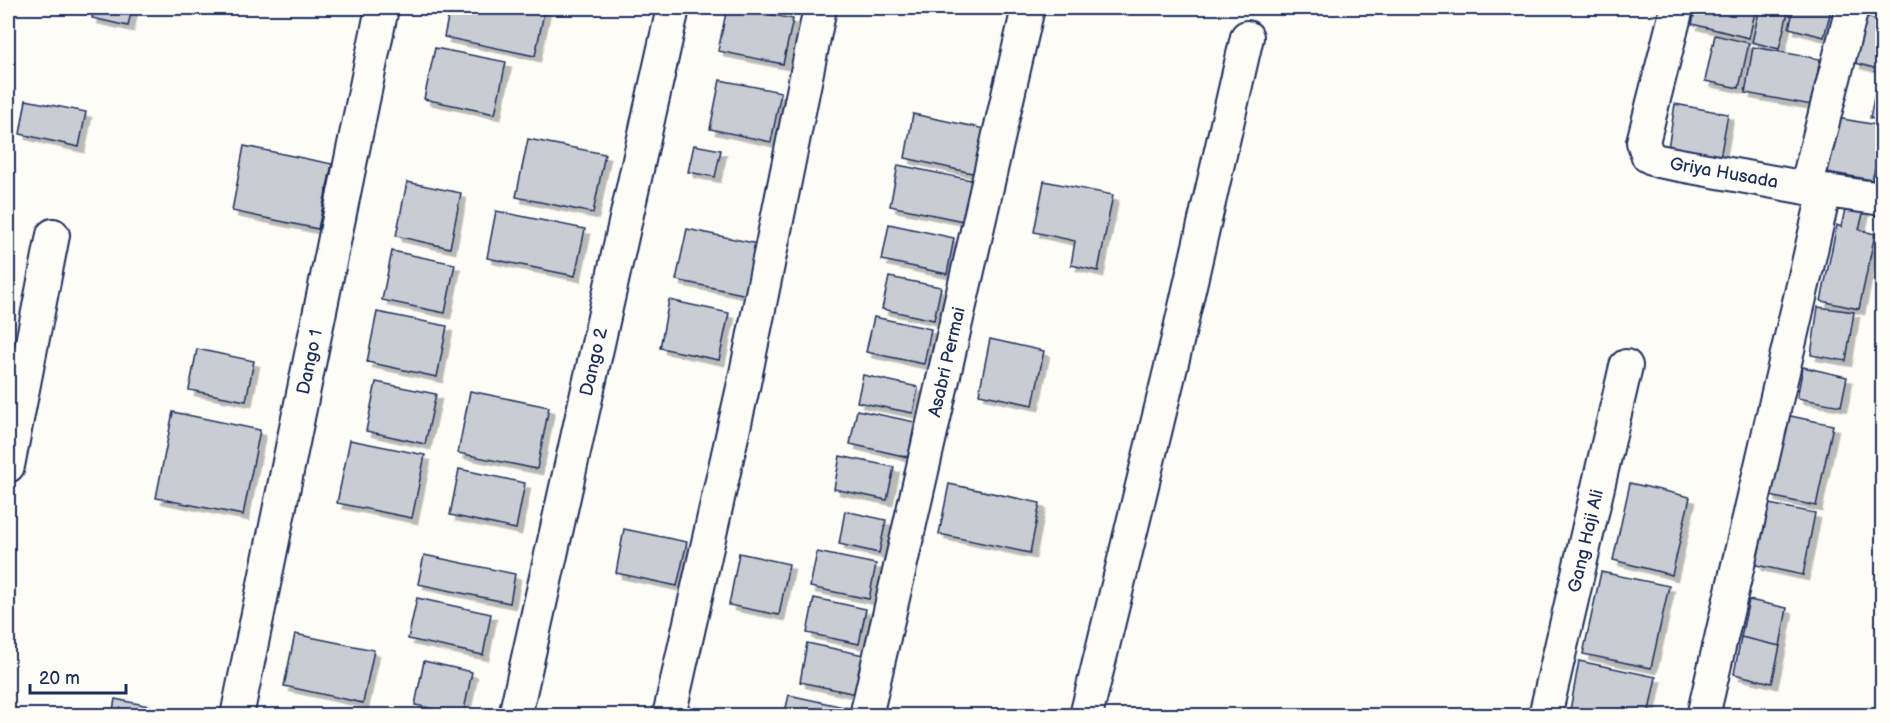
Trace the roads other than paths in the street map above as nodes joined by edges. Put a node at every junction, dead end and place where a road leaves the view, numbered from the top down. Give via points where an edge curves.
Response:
1 (382, 8) edge
2 (673, 8) edge
3 (820, 8) edge
4 (1028, 8) edge
5 (1677, 8) edge
6 (1852, 8) edge
7 (1247, 37) dead end
8 (1815, 189) junction
9 (1882, 198) edge
10 (53, 235) dead end
11 (1626, 366) dead end
12 (8, 466) edge
13 (237, 716) edge
14 (515, 716) edge
15 (669, 716) edge
16 (866, 716) edge
17 (1086, 716) edge
18 (1545, 716) edge
19 (1703, 716) edge

1 - 13 street, Dango 1
2 - 14 street, Dango 2
3 - 15 street via 744,383
4 - 16 street, Asabri Permai
5 - 8 street, Griya Husada via 1643,142 1648,156
6 - 8 street
7 - 17 street
8 - 9 street, Griya Husada
8 - 19 street
10 - 12 street
11 - 18 street, Gang Haji Ali

